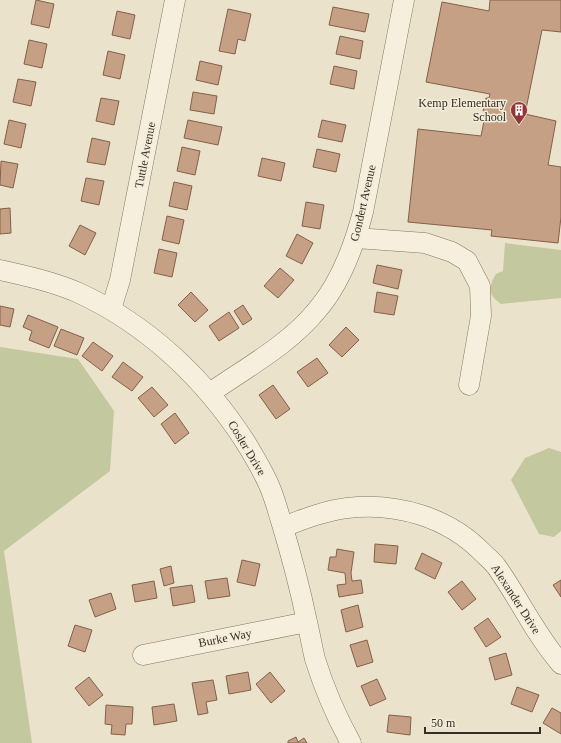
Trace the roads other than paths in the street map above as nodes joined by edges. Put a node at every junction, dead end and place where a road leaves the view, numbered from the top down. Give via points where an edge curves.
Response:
1 (176, 0) edge
2 (404, 0) edge
3 (356, 238) junction
4 (0, 270) edge
5 (110, 309) junction
6 (469, 385) dead end
7 (210, 393) junction
8 (283, 527) junction
9 (307, 622) junction
10 (143, 654) dead end
11 (561, 664) edge
12 (350, 743) edge

1 - 5 street, Tuttle Avenue via 120,280
2 - 3 street, Gondert Avenue
3 - 6 street via 425,243 452,252 467,261 480,286 481,316
3 - 7 street, Gondert Avenue via 344,267 319,309 282,344
4 - 5 street, Cosler Drive via 49,282
5 - 7 street, Cosler Drive via 155,340
7 - 8 street, Cosler Drive via 232,421 256,460 271,490
8 - 9 street, Cosler Drive
8 - 11 street, Alexander Drive via 324,512 370,507 394,508 437,521 475,544 495,564 549,650
9 - 10 street, Burke Way
9 - 12 street, Cosler Drive via 326,692

